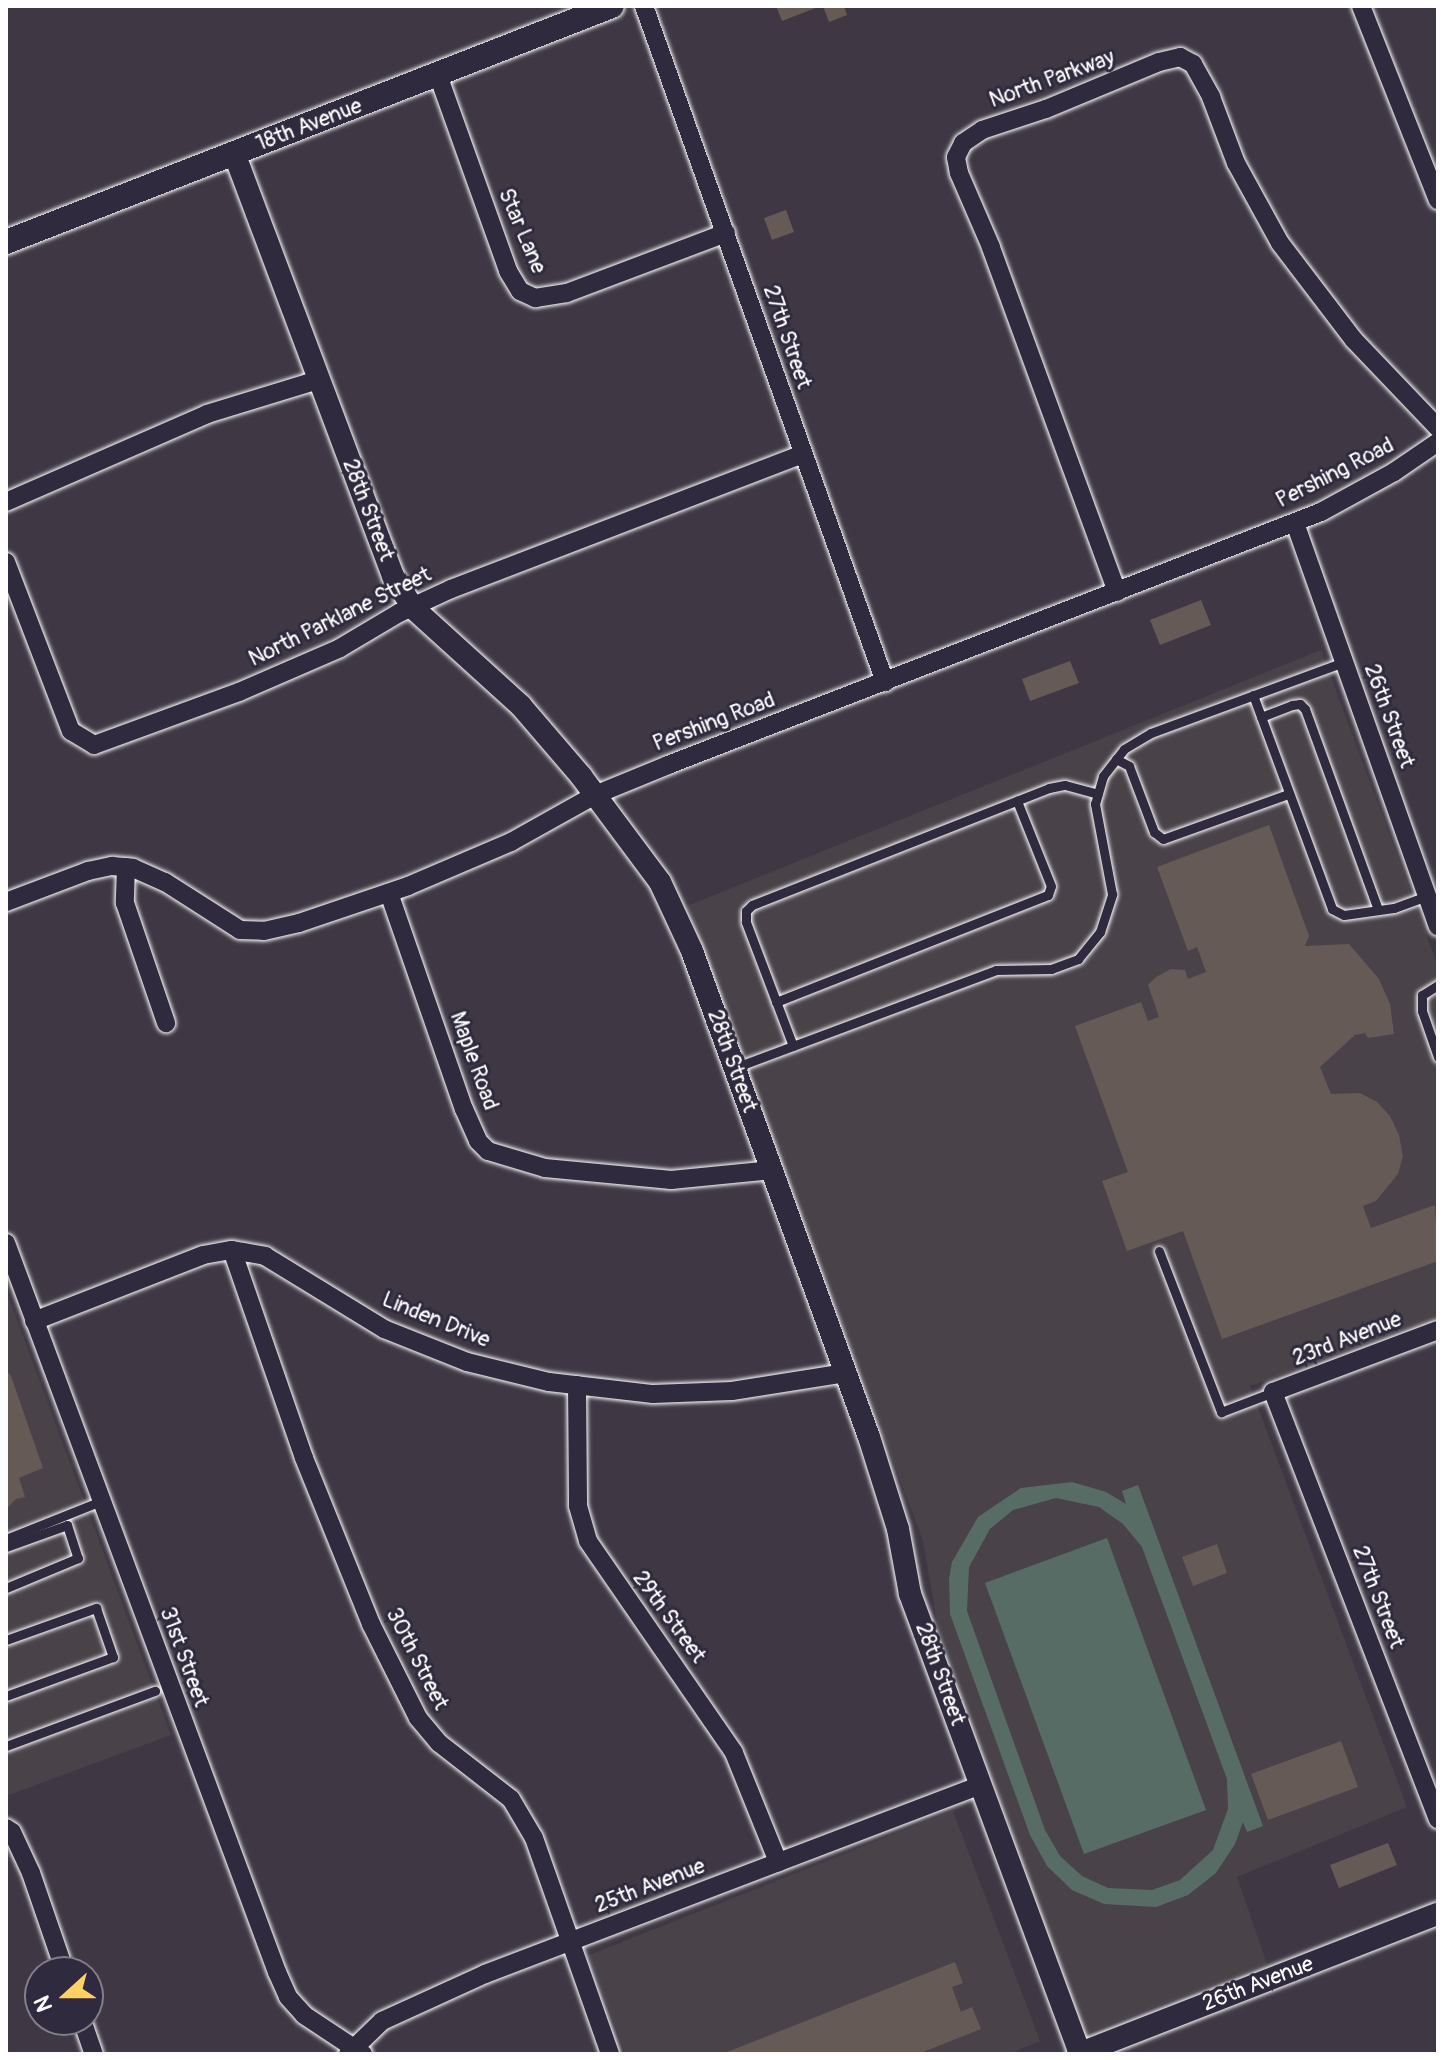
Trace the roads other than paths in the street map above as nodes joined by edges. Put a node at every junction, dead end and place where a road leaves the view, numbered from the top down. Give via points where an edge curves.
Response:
1 (612, 6) edge
2 (644, 6) edge
3 (1361, 6) edge
4 (438, 75) junction
5 (234, 153) junction
6 (1438, 200) edge
7 (726, 233) junction
8 (6, 242) edge
9 (318, 380) junction
10 (1438, 428) edge
11 (1438, 442) edge
12 (802, 454) junction
13 (6, 502) edge
14 (1295, 523) junction
15 (6, 562) edge
16 (1117, 592) junction
17 (412, 607) junction
18 (1344, 662) junction
19 (885, 682) junction
20 (1253, 695) junction
21 (1261, 717) junction
22 (1116, 759) junction
23 (1098, 794) junction
24 (1288, 794) junction
25 (595, 795) junction
26 (1017, 801) junction
27 (126, 867) junction
28 (389, 893) junction
29 (1427, 896) junction
30 (6, 902) edge
31 (1378, 910) junction
32 (1438, 926) edge
33 (1438, 985) edge
34 (776, 1002) junction
35 (166, 1023) dead end
36 (793, 1046) junction
37 (1438, 1057) edge
38 (734, 1068) junction
39 (773, 1170) junction
40 (6, 1243) edge
41 (232, 1250) junction
42 (1159, 1251) dead end
43 (34, 1321) junction
44 (1438, 1330) edge
45 (846, 1373) junction
46 (577, 1385) junction
47 (1273, 1392) junction
48 (101, 1501) junction
49 (6, 1539) edge
50 (6, 1547) edge
51 (6, 1588) edge
52 (6, 1640) edge
53 (155, 1691) dead end
54 (6, 1696) edge
55 (6, 1746) edge
56 (981, 1785) junction
57 (1438, 1819) edge
58 (6, 1828) edge
59 (778, 1862) junction
60 (1438, 1914) edge
61 (570, 1942) junction
62 (60, 1956) edge
63 (355, 2052) edge
64 (610, 2054) edge
65 (1079, 2054) edge

1 - 4 main road, 18th Avenue
2 - 7 street, 27th Street
3 - 6 street
4 - 5 main road, 18th Avenue
4 - 7 street, Star Lane via 508,271 520,291 535,298 567,293
5 - 8 main road, 18th Avenue
5 - 9 street, 28th Street
7 - 12 street, 27th Street
9 - 13 street via 207,414
9 - 17 street, 28th Street via 393,576
10 - 16 street, North Parkway via 1354,340 1280,243 1236,163 1193,64 1180,57 1159,62 982,130 963,143 956,157 959,173 986,233
11 - 14 street, Pershing Road via 1394,472
12 - 17 street, North Parklane Street
12 - 19 street, 27th Street
14 - 16 street, Pershing Road
14 - 18 street, 26th Street
15 - 17 street, North Parklane Street via 71,731 94,745 253,686 340,648
16 - 19 street, Pershing Road
17 - 25 street, 28th Street via 521,706
18 - 20 lane
18 - 29 street, 26th Street
19 - 25 street, Pershing Road
20 - 21 lane
20 - 22 lane via 1151,733
21 - 24 lane
21 - 31 lane via 1292,705 1305,709
22 - 23 lane
22 - 24 lane via 1129,766 1154,832 1163,839
23 - 26 lane via 1065,785
23 - 36 lane via 1099,834 1112,894 1100,932 1078,959 1051,969 996,970
24 - 31 lane via 1332,909 1344,915
25 - 28 street, Pershing Road via 511,842
25 - 38 street, 28th Street via 660,882 692,951
26 - 34 lane via 752,905 746,922
26 - 34 lane via 1051,886 1048,895
27 - 28 street, Pershing Road via 165,882 240,930 299,923
27 - 30 street, Pershing Road via 88,871
27 - 35 street via 125,903
28 - 39 street, Maple Road via 464,1109 488,1151 545,1168 671,1180
29 - 31 lane
29 - 32 street, 26th Street
33 - 37 lane via 1422,995
34 - 36 lane
36 - 38 lane
38 - 39 street, 28th Street
39 - 45 street, 28th Street
40 - 43 street, 31st Street
41 - 43 street, Linden Drive via 203,1255
41 - 46 street, Linden Drive via 265,1256 384,1329 467,1362
41 - 61 street, 30th Street via 304,1458 371,1624 418,1718 439,1743 511,1799 534,1838
42 - 47 lane via 1221,1412
43 - 48 street, 31st Street
44 - 47 street, 23rd Avenue
45 - 46 street, Linden Drive via 732,1391 653,1394
45 - 56 street, 28th Street via 898,1529 910,1594
46 - 59 street, 29th Street via 578,1506 588,1541 734,1753
47 - 57 street, 27th Street
48 - 49 lane
48 - 63 street, 31st Street via 288,1997
50 - 51 lane via 67,1525 78,1558
52 - 54 lane via 96,1608 113,1657
53 - 55 lane
56 - 59 street, 25th Avenue
56 - 65 street, 28th Street
58 - 62 street via 31,1873
59 - 61 street, 25th Avenue
60 - 65 street, 26th Avenue
61 - 63 street, 25th Avenue via 382,2021
61 - 64 street, 30th Street

